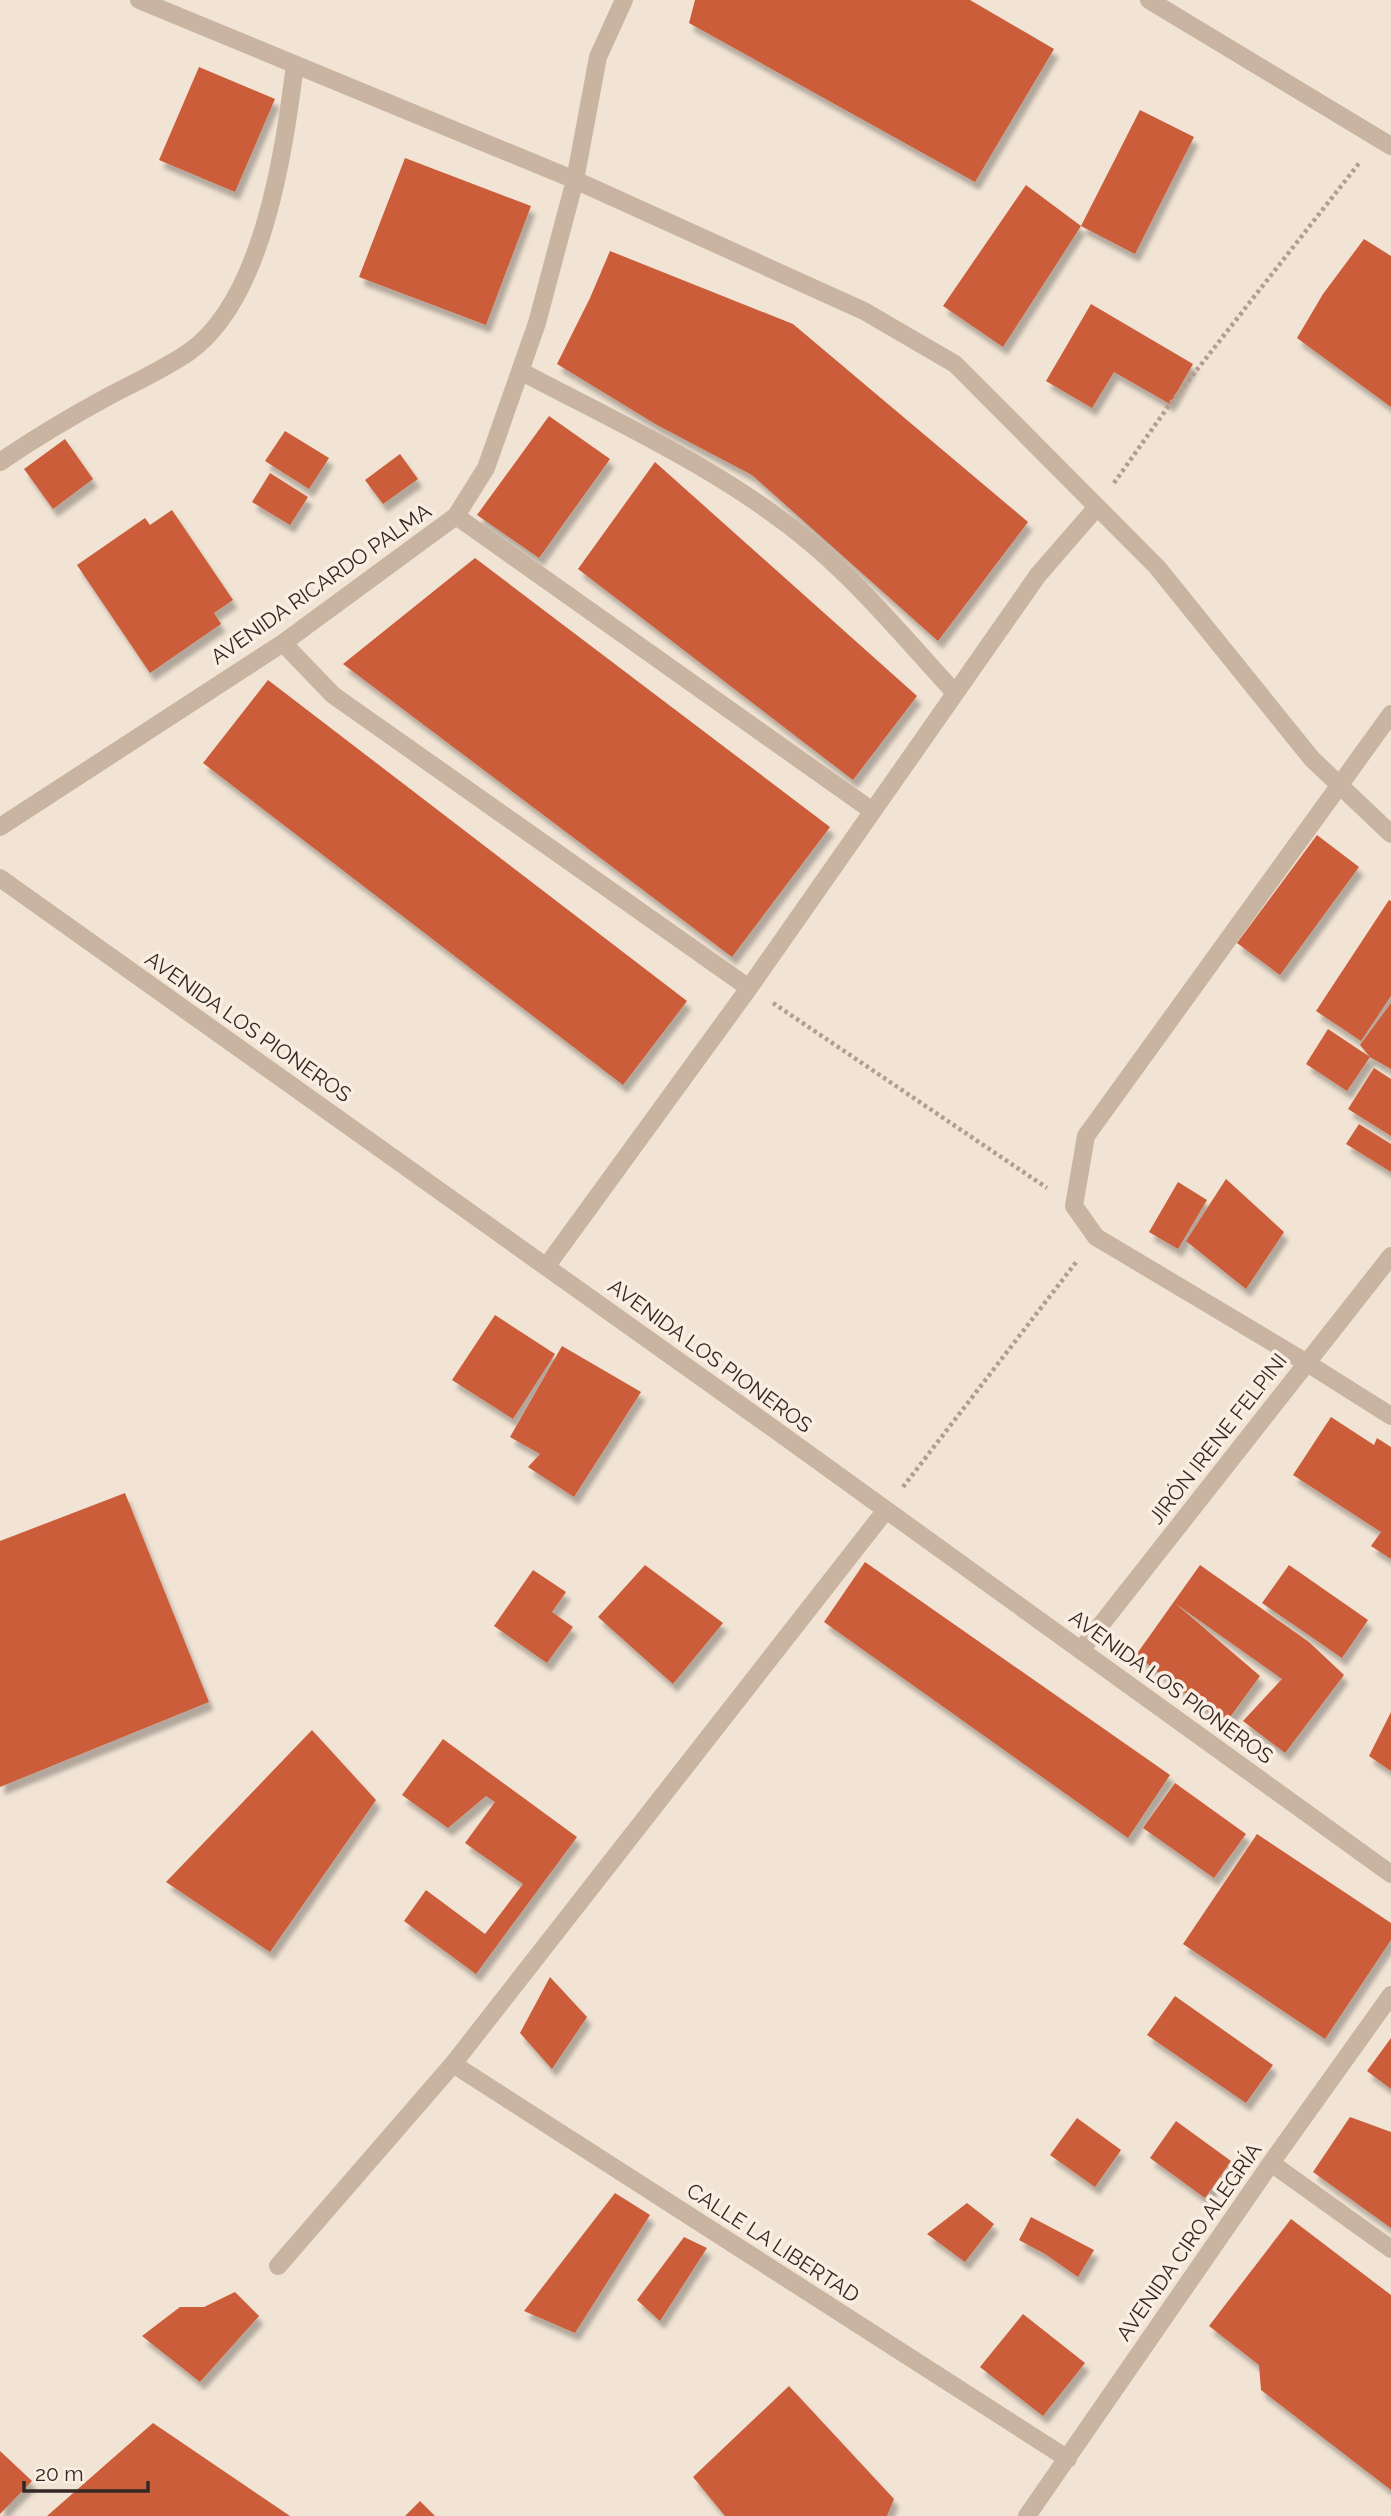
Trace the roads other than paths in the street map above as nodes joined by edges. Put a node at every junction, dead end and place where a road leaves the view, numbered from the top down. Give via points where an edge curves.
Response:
1 (139, 0) edge
2 (624, 0) edge
3 (1149, 0) edge
4 (295, 65) junction
5 (1385, 142) edge
6 (575, 180) junction
7 (520, 371) junction
8 (0, 462) edge
9 (1097, 507) junction
10 (456, 516) junction
11 (283, 643) junction
12 (955, 693) junction
13 (1391, 714) edge
14 (1339, 785) junction
15 (871, 810) junction
16 (0, 827) edge
17 (1391, 835) edge
18 (0, 878) edge
19 (749, 988) junction
20 (1391, 1256) edge
21 (546, 1266) junction
22 (1307, 1363) junction
23 (1391, 1416) edge
24 (886, 1510) junction
25 (1081, 1650) junction
26 (1391, 1874) edge
27 (1391, 1995) edge
28 (453, 2064) junction
29 (1271, 2163) junction
30 (1391, 2249) edge
31 (278, 2266) dead end
32 (1068, 2459) junction
33 (1027, 2516) edge

1 - 4 street
2 - 6 street, AVENIDA RICARDO PALMA via 598,57
3 - 5 street
4 - 6 street
4 - 8 street via 272,200 250,264 225,315 190,351
6 - 7 street, AVENIDA RICARDO PALMA
6 - 9 street via 864,312 956,363
7 - 10 street, AVENIDA RICARDO PALMA via 485,467
7 - 12 street via 695,463 811,544
9 - 12 street via 1038,575
9 - 14 street via 1157,567 1312,759
10 - 11 street, AVENIDA RICARDO PALMA
10 - 15 street
11 - 16 street, AVENIDA RICARDO PALMA
11 - 19 street via 333,695
12 - 15 street
13 - 14 street
14 - 17 street
14 - 22 street via 1086,1136 1074,1206 1096,1237
15 - 19 street
18 - 21 street, AVENIDA LOS PIONEROS
19 - 21 street
20 - 22 street, JIRÓN IRENE FELPINI
21 - 24 street, AVENIDA LOS PIONEROS
22 - 23 street
22 - 25 street, JIRÓN IRENE FELPINI
24 - 25 street, AVENIDA LOS PIONEROS
24 - 28 street
25 - 26 street, AVENIDA LOS PIONEROS
27 - 29 street, AVENIDA CIRO ALEGRÍA
28 - 31 street
28 - 32 street, CALLE LA LIBERTAD
29 - 30 street
29 - 32 street, AVENIDA CIRO ALEGRÍA
32 - 33 street, AVENIDA CIRO ALEGRÍA

